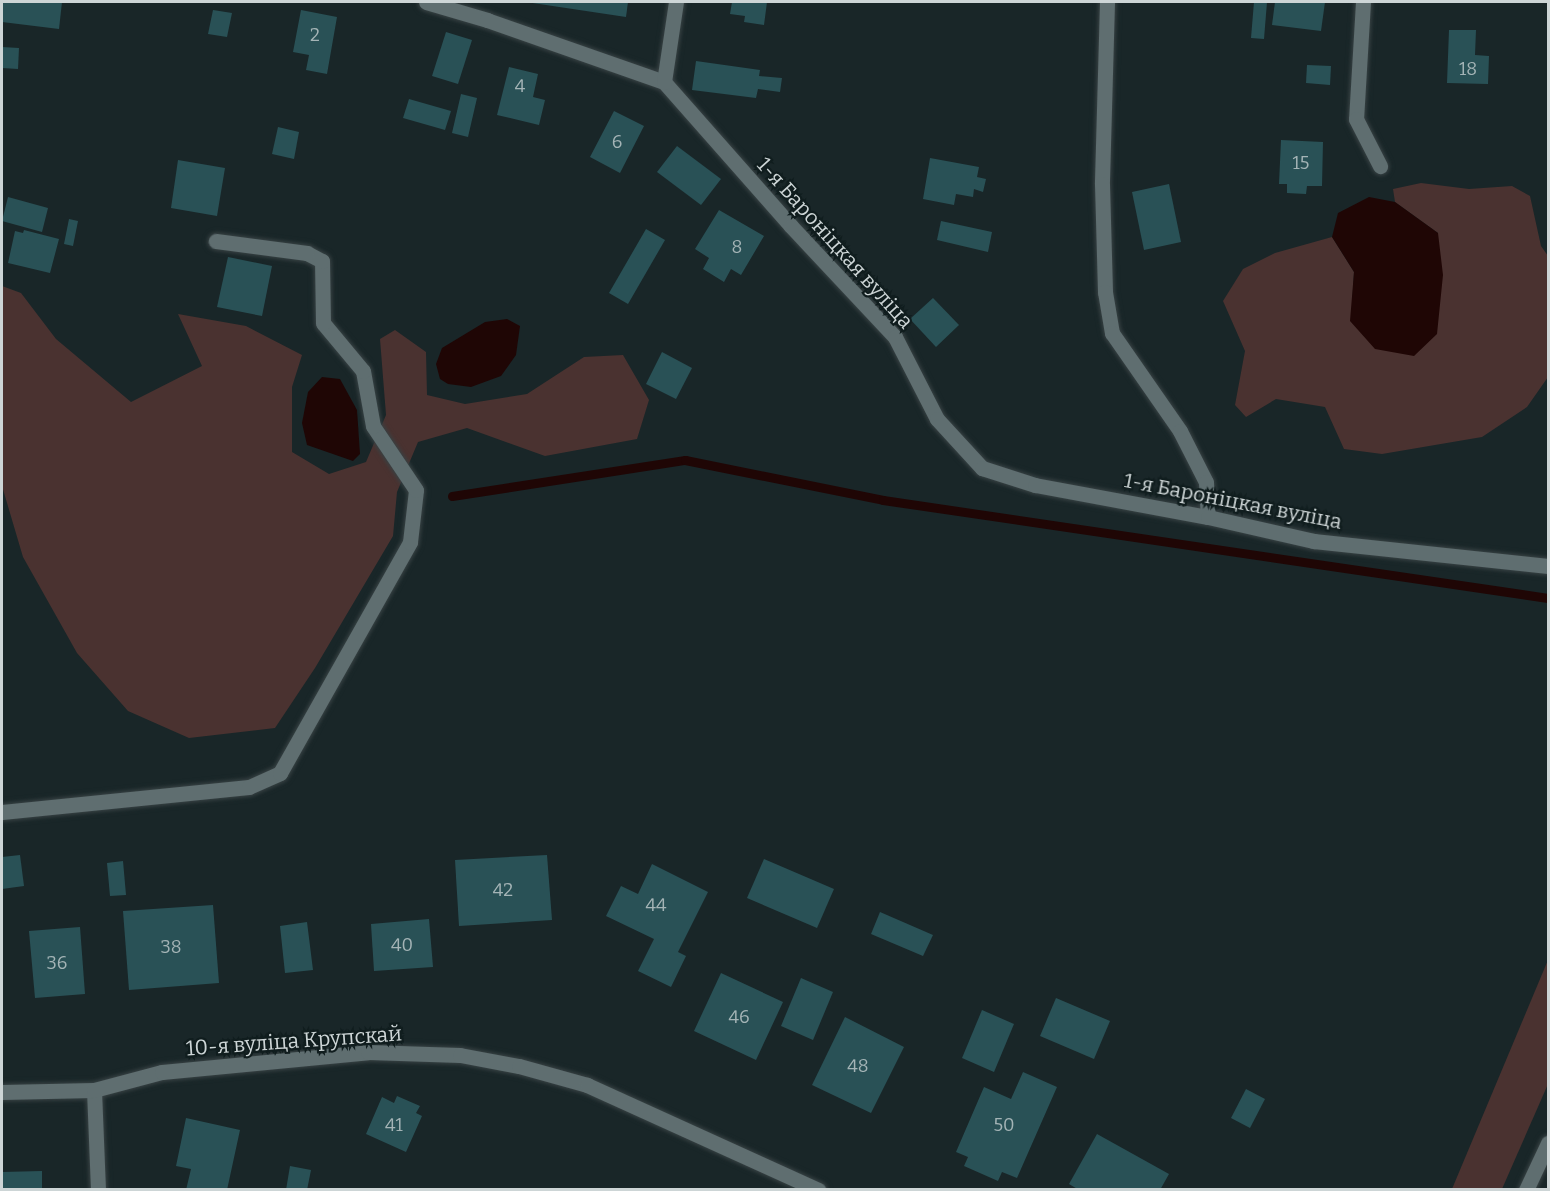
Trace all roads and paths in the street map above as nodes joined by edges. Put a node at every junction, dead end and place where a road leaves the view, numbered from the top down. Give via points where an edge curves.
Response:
1 (426, 2) edge
2 (676, 2) edge
3 (1107, 2) edge
4 (1363, 2) edge
5 (664, 82) junction
6 (1380, 166) dead end
7 (216, 241) dead end
8 (1208, 517) junction
9 (1548, 566) edge
10 (2, 812) edge
11 (94, 1090) junction
12 (2, 1092) edge
13 (1548, 1143) edge
14 (98, 1190) edge
15 (818, 1190) edge
16 (1526, 1190) edge

1 - 5 street, 1-я Бароніцкая вуліца
2 - 5 street
3 - 8 street via 1102,184 1105,292 1112,333 1185,441 1206,482
4 - 6 street via 1356,119
5 - 8 street, 1-я Бароніцкая вуліца via 896,337 937,419 982,468 1035,485
7 - 10 street via 307,253 322,261 323,323 363,371 373,426 416,490 410,542 280,773 249,788
8 - 9 street, 1-я Бароніцкая вуліца via 1314,541
11 - 12 street, 10-я вуліца Крупскай
11 - 14 street
11 - 15 street, 10-я вуліца Крупскай via 162,1072 257,1062 368,1052 460,1055 519,1065 586,1085
13 - 16 street

